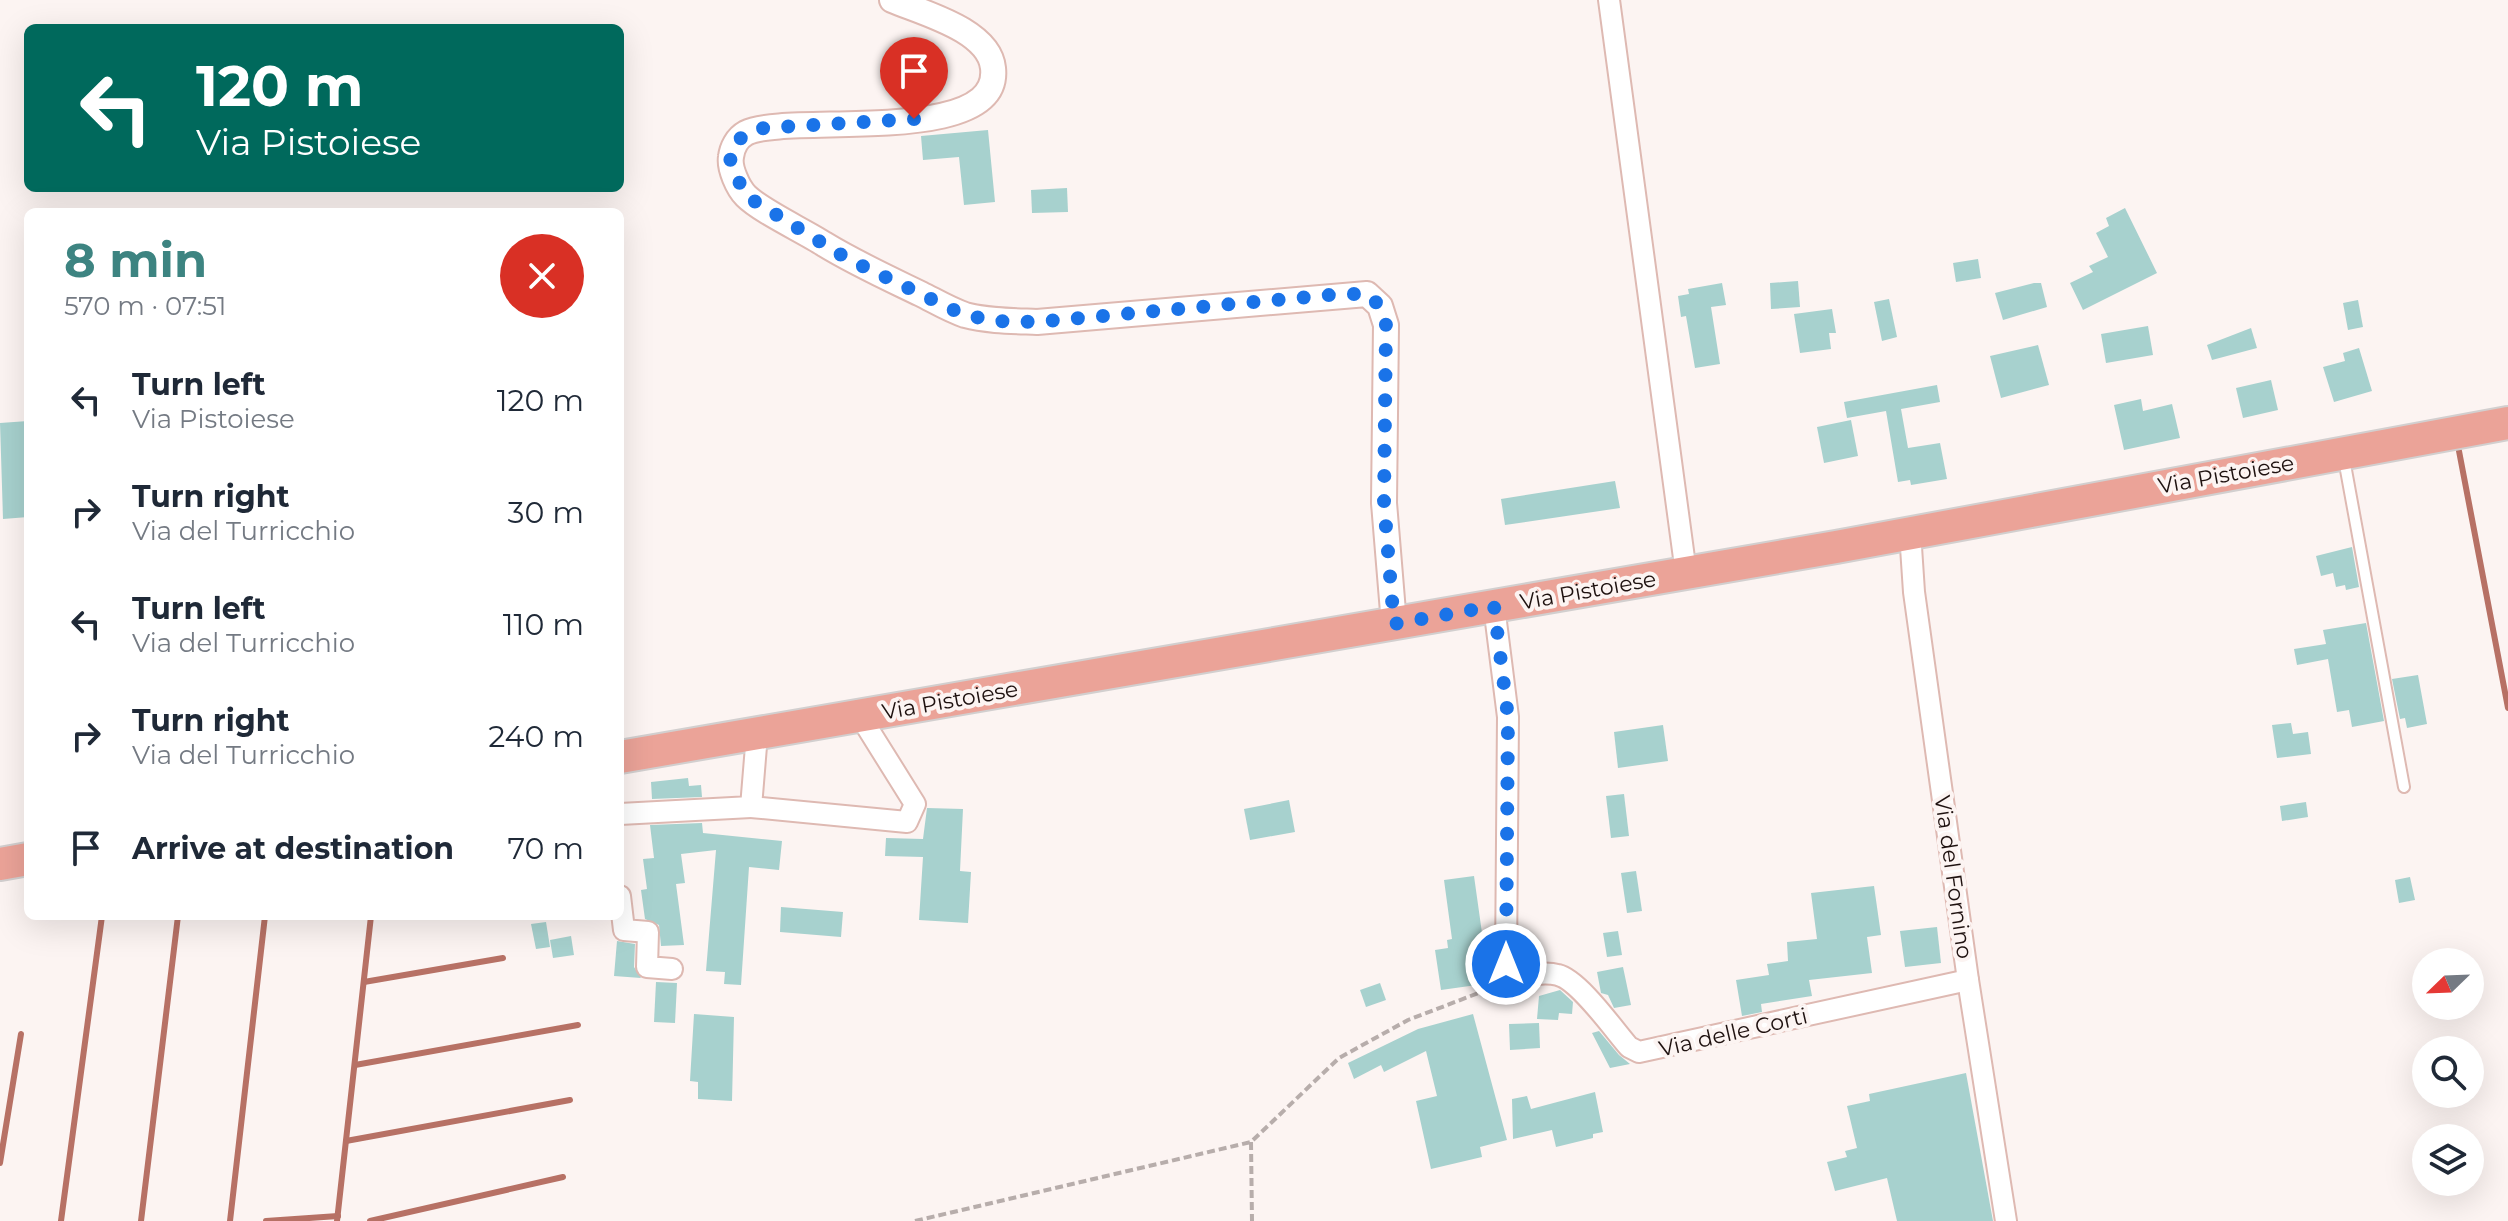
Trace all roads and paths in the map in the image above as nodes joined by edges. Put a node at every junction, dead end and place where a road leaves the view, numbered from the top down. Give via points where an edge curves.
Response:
1 (892, 0) edge
2 (1609, 0) edge
3 (2508, 423) edge
4 (2343, 453) junction
5 (1910, 532) junction
6 (1686, 573) junction
7 (1494, 606) junction
8 (1394, 624) junction
9 (860, 716) junction
10 (757, 734) junction
11 (624, 756) edge
12 (2404, 787) dead end
13 (751, 807) junction
14 (624, 814) edge
15 (24, 860) edge
16 (0, 864) edge
17 (623, 920) edge
18 (672, 969) dead end
19 (1522, 976) junction
20 (1968, 980) junction
21 (1251, 1142) junction
22 (915, 1221) edge
23 (1252, 1221) edge
24 (2006, 1221) edge

1 - 8 street via 968,33 992,56 994,76 985,93 942,117 746,133 732,147 730,163 746,196 848,259 962,314 994,321 1052,321 1367,294 1380,306 1386,325 1384,503
2 - 6 street
3 - 4 main road, Via Pistoiese
4 - 5 main road, Via Pistoiese
4 - 12 lane
5 - 6 main road, Via Pistoiese
5 - 20 street, Via del Fornino
6 - 7 main road, Via Pistoiese
7 - 8 main road, Via Pistoiese
7 - 19 street via 1508,717 1506,964
8 - 9 main road, Via Pistoiese
9 - 10 main road, Via Pistoiese
9 - 13 street via 915,804 907,822
10 - 11 main road, Via Pistoiese
10 - 13 street
13 - 14 street
15 - 16 main road
17 - 18 street via 624,930 648,932 647,967
19 - 20 street, Via delle Corti via 1559,975 1639,1052
19 - 21 path via 1408,1020 1339,1058
20 - 24 street, Via del Fornino
21 - 22 path
21 - 23 path

